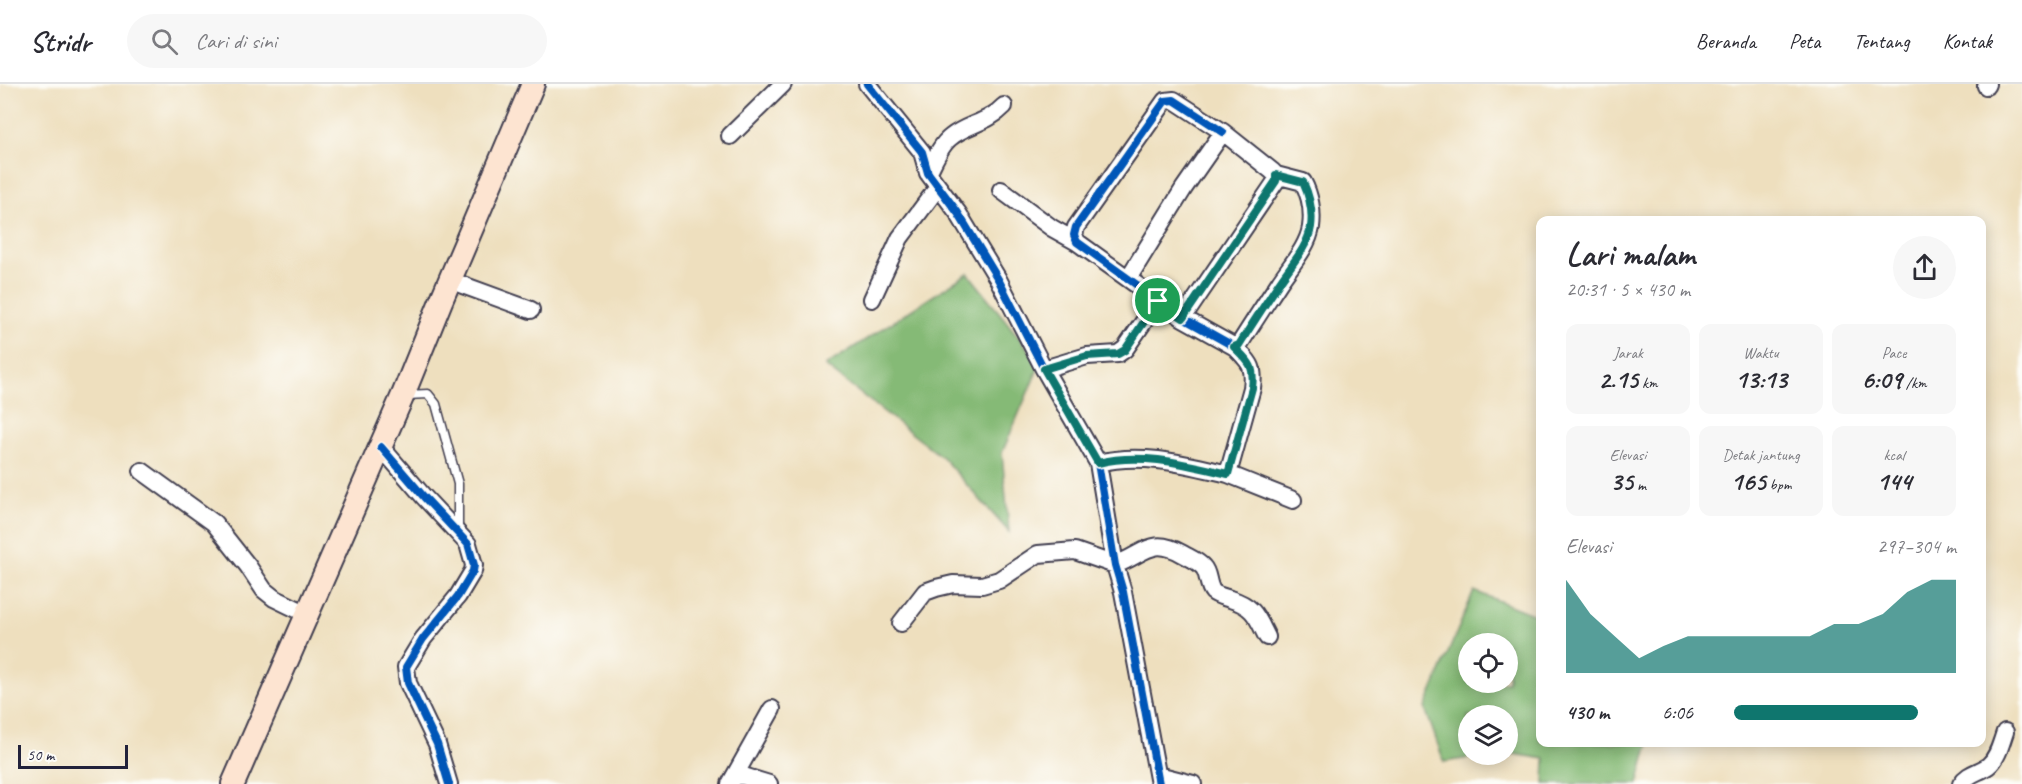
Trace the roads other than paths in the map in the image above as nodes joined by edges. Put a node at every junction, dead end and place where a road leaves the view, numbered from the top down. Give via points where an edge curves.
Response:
1 (532, 84) edge
2 (783, 84) edge
3 (867, 84) edge
4 (1004, 106) dead end
5 (1223, 132) junction
6 (730, 136) dead end
7 (928, 173) junction
8 (1276, 175) junction
9 (938, 187) junction
10 (1000, 190) dead end
11 (1077, 242) junction
12 (1129, 277) junction
13 (449, 280) junction
14 (872, 299) dead end
15 (1158, 301) junction
16 (531, 310) dead end
17 (1183, 318) junction
18 (1234, 347) junction
19 (1044, 369) junction
20 (403, 395) junction
21 (379, 450) junction
22 (1098, 463) junction
23 (142, 471) dead end
24 (1228, 474) junction
25 (1293, 500) dead end
26 (458, 531) junction
27 (1115, 565) junction
28 (307, 614) junction
29 (901, 623) dead end
30 (1267, 637) dead end
31 (772, 709) dead end
32 (2005, 732) dead end
33 (734, 779) edge
34 (1158, 779) edge
35 (233, 784) edge
36 (448, 784) edge
37 (770, 784) edge
38 (1193, 784) edge
39 (1961, 784) edge

1 - 13 main road
2 - 6 street
3 - 7 street via 922,152
4 - 7 street via 996,114 951,136
5 - 8 street
5 - 11 street via 1174,100 1165,101 1076,227
5 - 12 street
7 - 9 street
8 - 17 street via 1276,181
8 - 18 street via 1303,182 1310,201 1311,226 1295,259
9 - 14 street via 900,238
9 - 19 street via 998,279
10 - 11 street
11 - 12 street
12 - 15 street
13 - 16 street
13 - 20 main road
15 - 17 street
15 - 19 street via 1125,350
17 - 18 street
18 - 24 street via 1250,363 1254,374
19 - 22 street
20 - 21 main road
20 - 26 lane via 428,394 436,404 458,484
21 - 26 street
21 - 28 main road
22 - 24 street via 1117,458 1168,461
22 - 27 street
23 - 28 street via 214,523 264,590
24 - 25 street
26 - 36 street via 468,544 473,571 423,639 405,672 437,744
27 - 29 street via 1074,551 1038,554 999,580 982,585 953,584 925,592
27 - 30 street via 1155,545 1175,549 1205,568 1211,590 1216,594 1253,610
27 - 34 street
28 - 35 main road
31 - 33 street
32 - 39 street via 1989,765 1971,773
33 - 37 street
34 - 38 street

